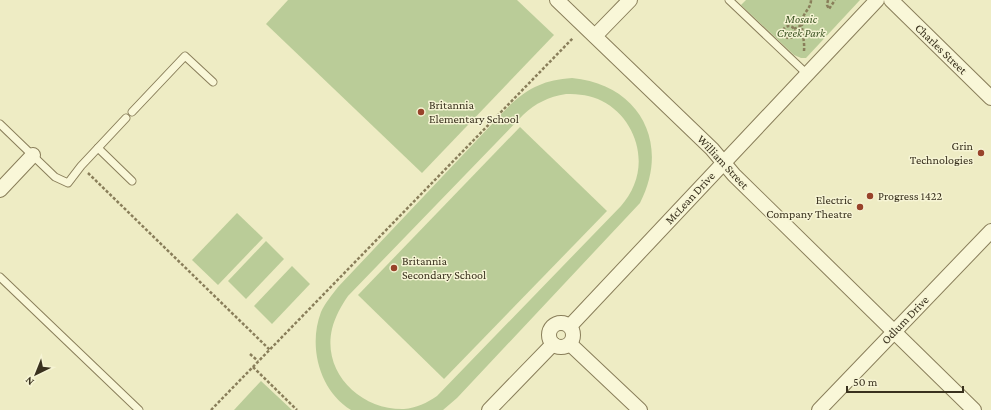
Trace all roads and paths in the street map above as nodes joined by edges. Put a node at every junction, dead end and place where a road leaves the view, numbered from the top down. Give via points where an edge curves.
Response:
1 (557, 0) edge
2 (630, 0) edge
3 (729, 0) edge
4 (811, 0) edge
5 (828, 0) edge
6 (835, 0) edge
7 (877, 0) edge
8 (891, 0) edge
9 (802, 25) junction
10 (794, 29) junction
11 (595, 36) junction
12 (573, 38) dead end
13 (804, 51) dead end
14 (807, 74) junction
15 (213, 82) dead end
16 (991, 98) edge
17 (132, 112) dead end
18 (126, 118) dead end
19 (0, 124) edge
20 (98, 148) junction
21 (33, 156) junction
22 (723, 162) junction
23 (81, 166) junction
24 (132, 181) dead end
25 (0, 190) edge
26 (991, 231) edge
27 (0, 277) edge
28 (570, 326) junction
29 (894, 332) junction
30 (553, 344) junction
31 (570, 344) junction
32 (270, 350) junction
33 (250, 354) dead end
34 (258, 361) junction
35 (253, 367) junction
36 (139, 410) edge
37 (211, 410) edge
38 (297, 410) edge
39 (489, 410) edge
40 (640, 410) edge
41 (819, 410) edge
42 (974, 410) edge

1 - 11 street, William Street
2 - 11 street
3 - 14 lane
4 - 9 path via 803,14
5 - 6 path via 829,8
7 - 14 street, McLean Drive
8 - 16 street, Charles Street
9 - 10 path
9 - 13 path
10 - 10 path via 790,26 785,28 783,35 792,38 795,34
11 - 22 street, William Street
12 - 32 path
14 - 22 street, McLean Drive
15 - 17 lane via 185,56
18 - 20 lane
19 - 21 lane
20 - 23 lane
20 - 24 lane
21 - 23 lane via 55,178 68,183
21 - 25 street
22 - 28 street, McLean Drive
22 - 29 street, William Street
23 - 32 path
26 - 29 street, Odlum Drive
27 - 36 lane
28 - 30 street via 561,323 552,327 549,335
28 - 31 street via 574,335
29 - 41 street, Odlum Drive
29 - 42 street, William Street
30 - 31 street via 562,347
30 - 39 street
31 - 40 street
32 - 34 path
33 - 34 path
34 - 35 path
35 - 37 path
35 - 38 path

